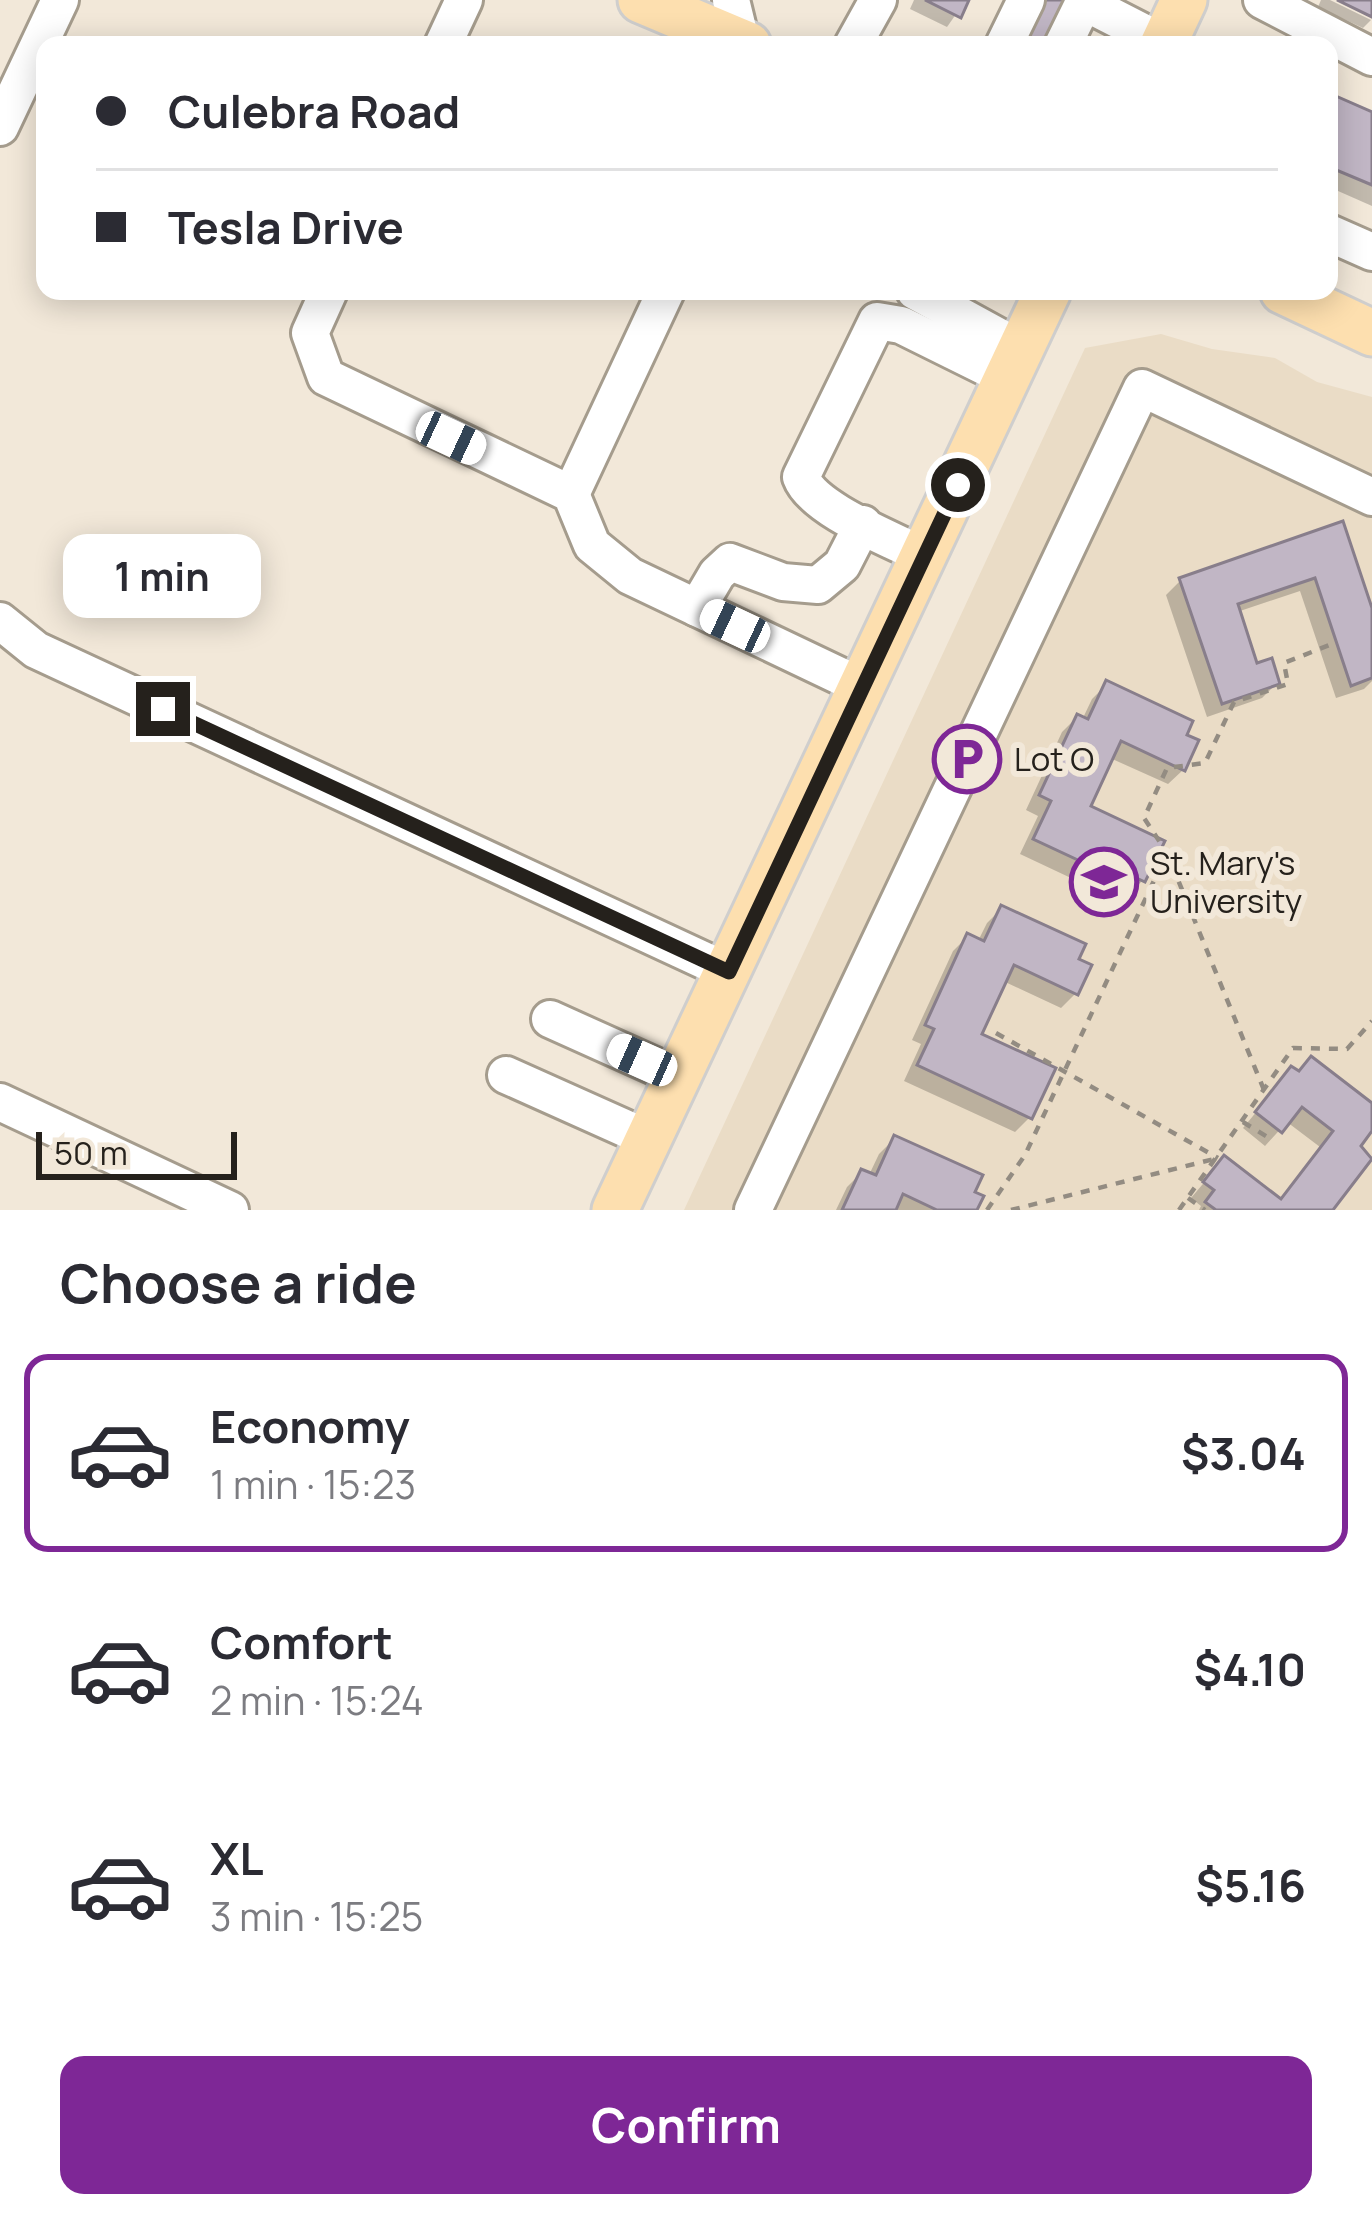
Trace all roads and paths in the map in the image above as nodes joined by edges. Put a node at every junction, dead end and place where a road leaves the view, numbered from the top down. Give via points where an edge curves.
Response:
1 (60, 0) edge
2 (464, 0) edge
3 (641, 0) edge
4 (878, 0) edge
5 (1026, 0) edge
6 (1184, 0) edge
7 (1262, 0) edge
8 (1085, 1) edge
9 (1305, 10) edge
10 (740, 29) edge
11 (43, 36) edge
12 (447, 36) edge
13 (859, 36) edge
14 (1008, 36) edge
15 (1068, 36) edge
16 (1148, 36) edge
17 (1167, 36) edge
18 (36, 51) edge
19 (1372, 57) edge
20 (0, 127) edge
21 (1338, 237) edge
22 (1372, 252) edge
23 (325, 300) edge
24 (662, 300) edge
25 (927, 300) edge
26 (1044, 300) edge
27 (1302, 300) edge
28 (1372, 333) edge
29 (1015, 364) junction
30 (571, 494) junction
31 (1372, 497) edge
32 (863, 524) junction
33 (924, 556) junction
34 (697, 608) junction
35 (0, 621) edge
36 (1337, 642) dead end
37 (863, 687) junction
38 (1167, 853) junction
39 (729, 972) junction
40 (550, 1019) dead end
41 (1372, 1021) edge
42 (996, 1033) dead end
43 (1063, 1068) junction
44 (506, 1076) dead end
45 (679, 1077) junction
46 (1264, 1090) junction
47 (0, 1102) edge
48 (1243, 1122) junction
49 (1269, 1138) dead end
50 (649, 1139) junction
51 (1218, 1158) junction
52 (1188, 1198) junction
53 (230, 1210) edge
54 (615, 1210) edge
55 (753, 1210) edge
56 (987, 1210) edge
57 (1011, 1210) edge
58 (1178, 1210) edge
59 (1205, 1210) edge

1 - 11 street
2 - 12 street
3 - 10 main road
4 - 13 street
5 - 14 street
6 - 17 main road
7 - 9 street
8 - 15 street
8 - 16 street
9 - 19 street
18 - 20 street
21 - 22 street
23 - 30 street via 310,333 326,377
24 - 30 street
25 - 29 street
26 - 29 main road
27 - 28 main road
29 - 32 street via 877,321 801,477 806,490
29 - 33 main road
30 - 34 street via 592,544 630,576
31 - 55 street via 1142,388
32 - 33 street
32 - 34 street via 842,565 818,585 730,562
33 - 37 main road
34 - 37 street
35 - 39 street via 36,650
36 - 38 path via 1284,663 1288,684 1234,702 1204,763 1167,768 1144,818
37 - 39 main road
38 - 43 path
38 - 46 path
39 - 45 main road
40 - 45 street
41 - 46 path via 1347,1049 1293,1048
42 - 43 path
43 - 51 path
43 - 56 path via 1025,1155
44 - 50 street
45 - 50 main road
46 - 48 path
47 - 53 street
48 - 49 path
48 - 51 path
50 - 54 main road
51 - 52 path
51 - 57 path
52 - 58 path
52 - 59 path

